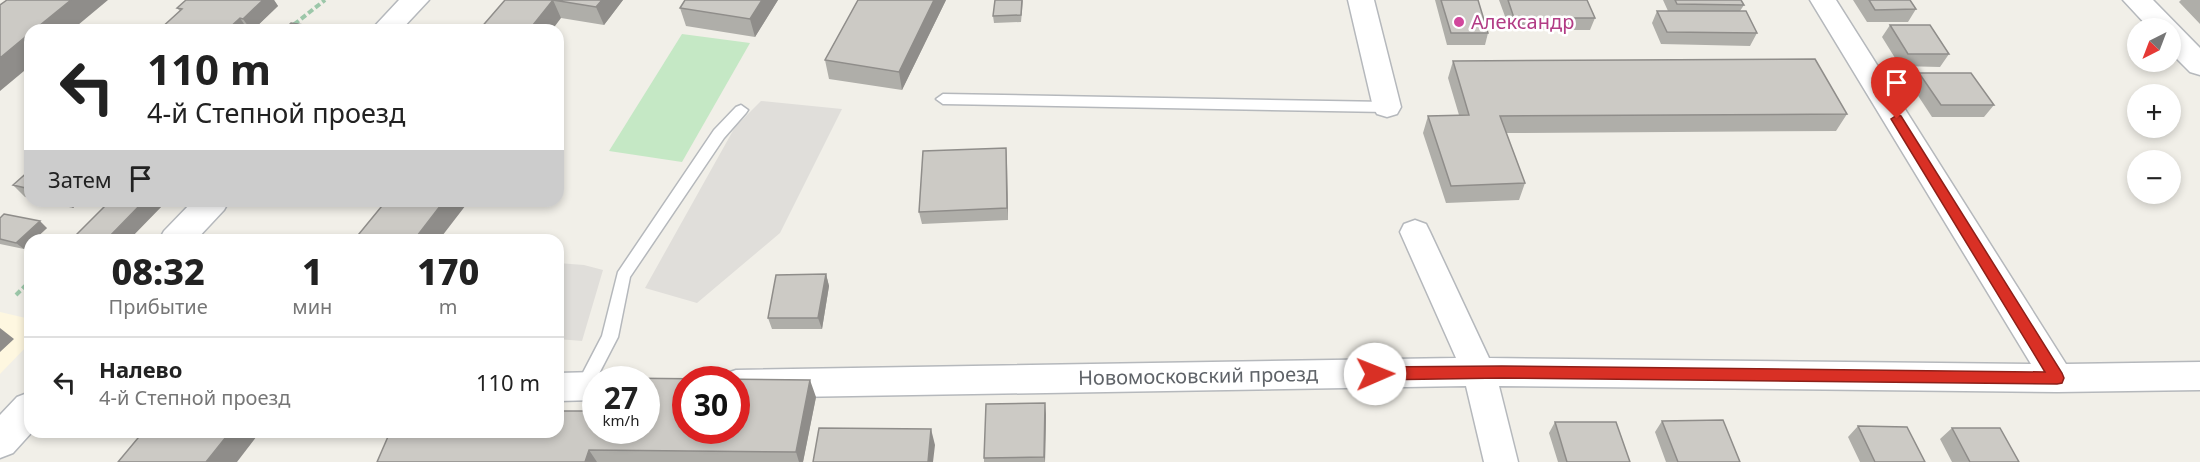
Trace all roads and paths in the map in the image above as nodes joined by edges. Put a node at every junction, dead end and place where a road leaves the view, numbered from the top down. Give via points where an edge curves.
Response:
1 (326, 0) edge
2 (415, 0) edge
3 (1361, 0) edge
4 (1823, 0) edge
5 (2137, 0) edge
6 (2155, 18) edge
7 (295, 24) edge
8 (391, 24) edge
9 (2181, 45) edge
10 (2200, 65) edge
11 (943, 99) dead end
12 (1387, 107) joint
13 (741, 110) dead end
14 (207, 207) edge
15 (1415, 232) dead end
16 (182, 234) edge
17 (24, 287) edge
18 (16, 295) dead end
19 (1479, 372) junction
20 (2200, 376) edge
21 (2057, 378) junction
22 (750, 384) edge
23 (579, 386) edge
24 (24, 415) edge
25 (0, 441) edge
26 (1501, 462) edge

1 - 7 path
2 - 8 street
3 - 12 street
4 - 21 street
5 - 6 street
9 - 10 street
11 - 12 lane
13 - 23 lane via 719,134 623,276 610,337
14 - 16 street
15 - 19 street
17 - 18 path
19 - 21 street, Новомосковский проезд
19 - 22 street, Новомосковский проезд
19 - 26 street
20 - 21 street, Новомосковский проезд
24 - 25 street

